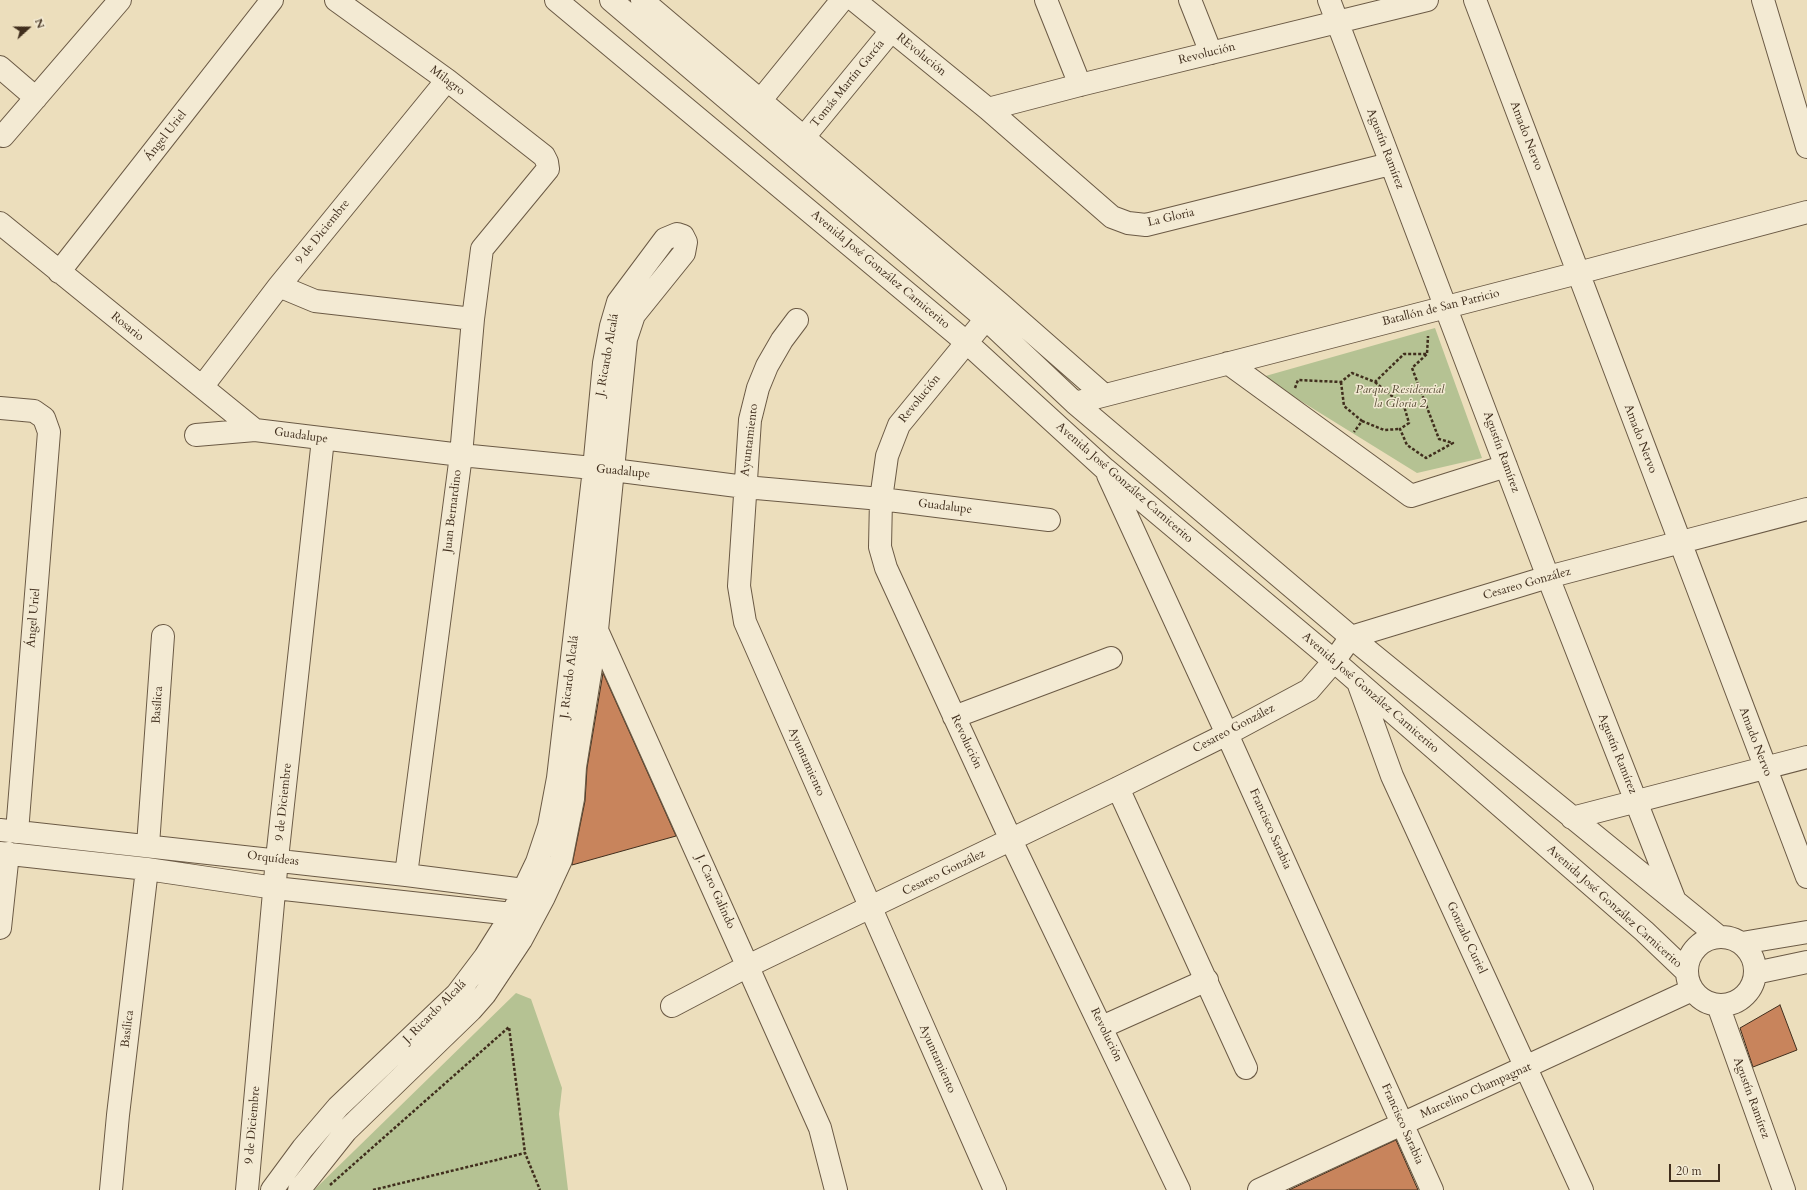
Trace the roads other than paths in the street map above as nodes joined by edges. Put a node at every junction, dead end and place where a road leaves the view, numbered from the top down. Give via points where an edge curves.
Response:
1 (120, 0) edge
2 (272, 0) edge
3 (336, 0) edge
4 (556, 0) edge
5 (611, 0) edge
6 (642, 0) edge
7 (842, 0) edge
8 (854, 0) edge
9 (1046, 0) edge
10 (1190, 0) edge
11 (1329, 0) edge
12 (1427, 0) edge
13 (1475, 0) edge
14 (1763, 0) edge
15 (1337, 21) junction
16 (891, 31) junction
17 (1211, 53) junction
18 (0, 67) edge
19 (447, 80) junction
20 (1080, 85) junction
21 (36, 98) junction
22 (760, 101) junction
23 (737, 107) junction
24 (988, 109) junction
25 (3, 136) dead end
26 (804, 137) junction
27 (1807, 147) edge
28 (1390, 164) junction
29 (548, 169) joint
30 (1807, 212) edge
31 (0, 223) edge
32 (59, 272) junction
33 (1578, 273) junction
34 (279, 286) junction
35 (1446, 306) junction
36 (992, 311) junction
37 (473, 319) junction
38 (797, 320) dead end
39 (966, 342) junction
40 (1228, 363) junction
41 (202, 387) junction
42 (1104, 395) junction
43 (1075, 403) junction
44 (0, 408) edge
45 (255, 430) junction
46 (196, 435) dead end
47 (323, 439) junction
48 (461, 455) junction
49 (1506, 466) junction
50 (1105, 469) junction
51 (604, 470) junction
52 (745, 487) junction
53 (881, 500) junction
54 (1807, 509) edge
55 (1049, 520) dead end
56 (1679, 542) junction
57 (1548, 577) junction
58 (580, 599) junction
59 (597, 630) junction
60 (163, 636) dead end
61 (1351, 637) junction
62 (1111, 658) dead end
63 (1334, 661) junction
64 (1359, 684) junction
65 (954, 717) junction
66 (1227, 734) junction
67 (1807, 757) edge
68 (1765, 767) junction
69 (1118, 788) junction
70 (1636, 802) junction
71 (1572, 818) junction
72 (8, 831) edge
73 (1011, 840) junction
74 (148, 845) junction
75 (4, 853) edge
76 (277, 859) junction
77 (147, 869) junction
78 (406, 875) junction
79 (1807, 877) edge
80 (275, 888) junction
81 (534, 893) junction
82 (1675, 902) junction
83 (870, 909) junction
84 (522, 917) junction
85 (0, 928) edge
86 (1807, 932) edge
87 (1718, 936) junction
88 (1742, 943) junction
89 (1807, 962) edge
90 (748, 966) junction
91 (1755, 974) junction
92 (1207, 980) junction
93 (1689, 981) junction
94 (1718, 1005) junction
95 (672, 1006) dead end
96 (1102, 1027) junction
97 (1246, 1068) dead end
98 (1526, 1068) junction
99 (1402, 1124) junction
100 (111, 1190) edge
101 (247, 1190) edge
102 (272, 1190) edge
103 (299, 1190) edge
104 (836, 1190) edge
105 (995, 1190) edge
106 (1179, 1190) edge
107 (1259, 1190) edge
108 (1432, 1190) edge
109 (1582, 1190) edge
110 (1784, 1190) edge

1 - 21 street
2 - 32 street, Ángel Uriel
3 - 19 street, Milagro
4 - 39 street, Avenida José González Carnicerito
5 - 23 street
6 - 22 street
7 - 22 street
8 - 16 street, REvolución
9 - 20 street
10 - 17 street
11 - 15 street, Agustín Ramírez
12 - 15 street, Revolución
13 - 33 street, Amado Nervo
14 - 27 street
15 - 17 street, Revolución
15 - 28 street, Agustín Ramírez
16 - 24 street, REvolución
16 - 26 street, Tomás Martín García
17 - 20 street, Revolución
18 - 21 street
19 - 29 street, Milagro via 544,156
19 - 34 street, 9 de Diciembre
20 - 24 street, Revolución
21 - 25 street
22 - 23 street
22 - 26 street
23 - 36 street
24 - 28 street, La Gloria via 1112,217 1128,223 1146,225
26 - 36 street
28 - 35 street, Agustín Ramírez
29 - 37 street, Juan Bernardino via 482,250
30 - 33 street, Batallón de San Patricio
31 - 32 street, Rosario
32 - 41 street, Rosario
33 - 35 street, Batallón de San Patricio
33 - 56 street, Amado Nervo
34 - 37 street via 315,301
34 - 41 street, 9 de Diciembre
35 - 40 street, Batallón de San Patricio
35 - 49 street, Agustín Ramírez
36 - 39 street, Revolución
36 - 42 street
36 - 43 street
37 - 48 street, Juan Bernardino
38 - 52 street, Ayuntamiento via 782,340 758,388 750,420
39 - 50 street, Avenida José González Carnicerito
39 - 53 street, Revolución via 899,425 887,456
40 - 42 street, Batallón de San Patricio
40 - 49 street via 1411,496
41 - 45 street, Rosario
42 - 43 street, Batallón de San Patricio
43 - 61 street
44 - 72 street, Ángel Uriel via 34,411 44,418 49,432
45 - 46 street, Guadalupe
45 - 47 street, Guadalupe
47 - 48 street, Guadalupe
47 - 76 street, 9 de Diciembre
48 - 51 street, Guadalupe
48 - 78 street, Juan Bernardino
49 - 57 street, Agustín Ramírez
50 - 63 street, Avenida José González Carnicerito
50 - 66 street, Francisco Sarabia
51 - 51 street, J. Ricardo Alcalá via 626,338 634,315 684,254 686,242 683,236 676,234 666,239 618,302 604,363
51 - 52 street, Guadalupe
51 - 58 street, J. Ricardo Alcalá
51 - 59 street, J. Ricardo Alcalá
52 - 53 street, Guadalupe
52 - 83 street, Ayuntamiento via 739,586 745,622
53 - 55 street, Guadalupe
53 - 65 street, Revolución via 880,547 886,568
54 - 56 street, Cesareo González
56 - 57 street, Cesareo González
56 - 68 street, Amado Nervo
57 - 61 street, Cesareo González
57 - 70 street, Agustín Ramírez
58 - 59 street, J. Caro Galindo
58 - 81 street, J. Ricardo Alcalá via 559,770 549,826 537,862
59 - 81 street, J. Ricardo Alcalá via 575,767 573,799 561,860
59 - 90 street, J. Caro Galindo
60 - 74 street, Basílica
61 - 63 street, Cesareo González
61 - 71 street
62 - 65 street
63 - 64 street, Avenida José González Carnicerito
63 - 66 street, Cesareo González via 1309,690
64 - 93 street, Avenida José González Carnicerito via 1638,926
64 - 98 street, Gonzalo Curiel via 1392,776
65 - 73 street, Revolución
66 - 69 street, Cesareo González
66 - 99 street, Francisco Sarabia
67 - 68 street
68 - 70 street
68 - 79 street, Amado Nervo
69 - 73 street, Cesareo González
69 - 92 street
70 - 71 street
70 - 82 street, Agustín Ramírez
71 - 82 street
72 - 74 street, Orquídeas
73 - 83 street, Cesareo González
73 - 96 street, Revolución
74 - 76 street, Orquídeas
75 - 77 street
75 - 85 street
76 - 78 street, Orquídeas
76 - 80 street, 9 de Diciembre
77 - 80 street
77 - 100 street, Basílica
78 - 81 street, Orquídeas
80 - 84 street
80 - 101 street, 9 de Diciembre
81 - 84 street, J. Ricardo Alcalá
82 - 87 street
83 - 90 street, Cesareo González
83 - 105 street, Ayuntamiento
84 - 102 street, J. Ricardo Alcalá via 485,957 457,994 338,1107
84 - 103 street, J. Ricardo Alcalá via 486,994 346,1131
86 - 88 street
87 - 88 street
87 - 93 street via 1705,940 1695,948 1689,959
88 - 91 street via 1752,957
89 - 91 street
90 - 95 street, Cesareo González
90 - 104 street, J. Caro Galindo via 820,1128
91 - 94 street via 1750,991 1736,1002
92 - 96 street
92 - 97 street
93 - 94 street via 1703,1001
93 - 98 street, Marcelino Champagnat
94 - 110 street, Agustín Ramírez
96 - 106 street, Revolución
98 - 99 street, Marcelino Champagnat
98 - 109 street, Gonzalo Curiel
99 - 107 street, Marcelino Champagnat
99 - 108 street, Francisco Sarabia

